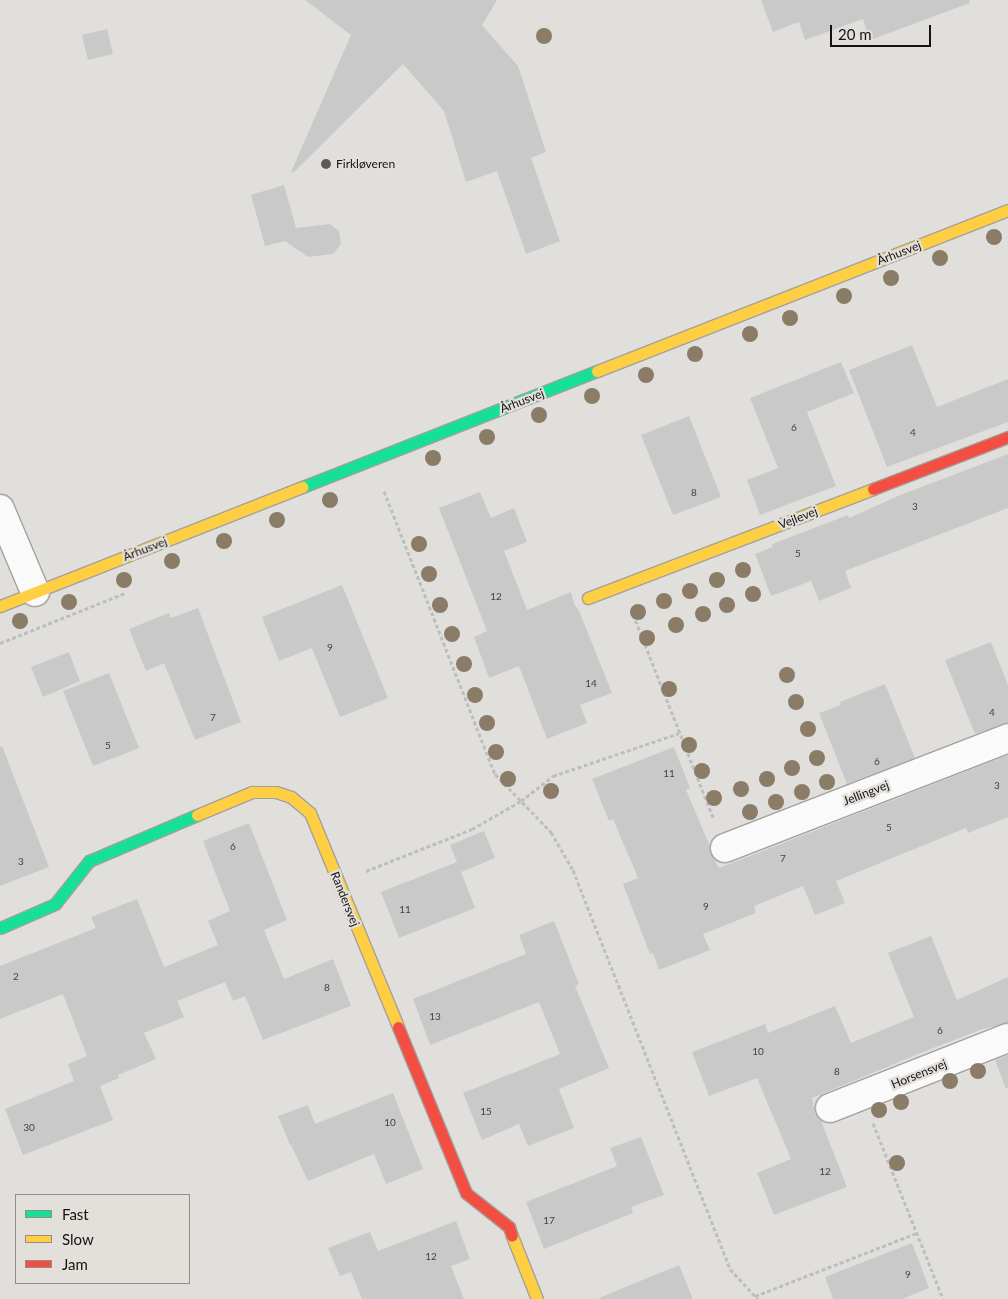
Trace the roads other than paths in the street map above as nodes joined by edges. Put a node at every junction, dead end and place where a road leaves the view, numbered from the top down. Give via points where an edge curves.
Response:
1 (1008, 210) edge
2 (1008, 438) edge
3 (0, 508) edge
4 (35, 592) junction
5 (588, 598) dead end
6 (0, 606) edge
7 (1008, 738) edge
8 (725, 848) road end
9 (0, 928) edge
10 (1008, 1038) edge
11 (830, 1108) dead end
12 (537, 1299) edge

1 - 4 street, Århusvej
2 - 5 street, Vejlevej
3 - 4 street
4 - 6 street, Århusvej
7 - 8 street, Jellingvej
9 - 12 street, Randersvej via 55,904 88,861 252,792 276,792 291,797 310,813 466,1193 509,1227
10 - 11 street, Horsensvej

